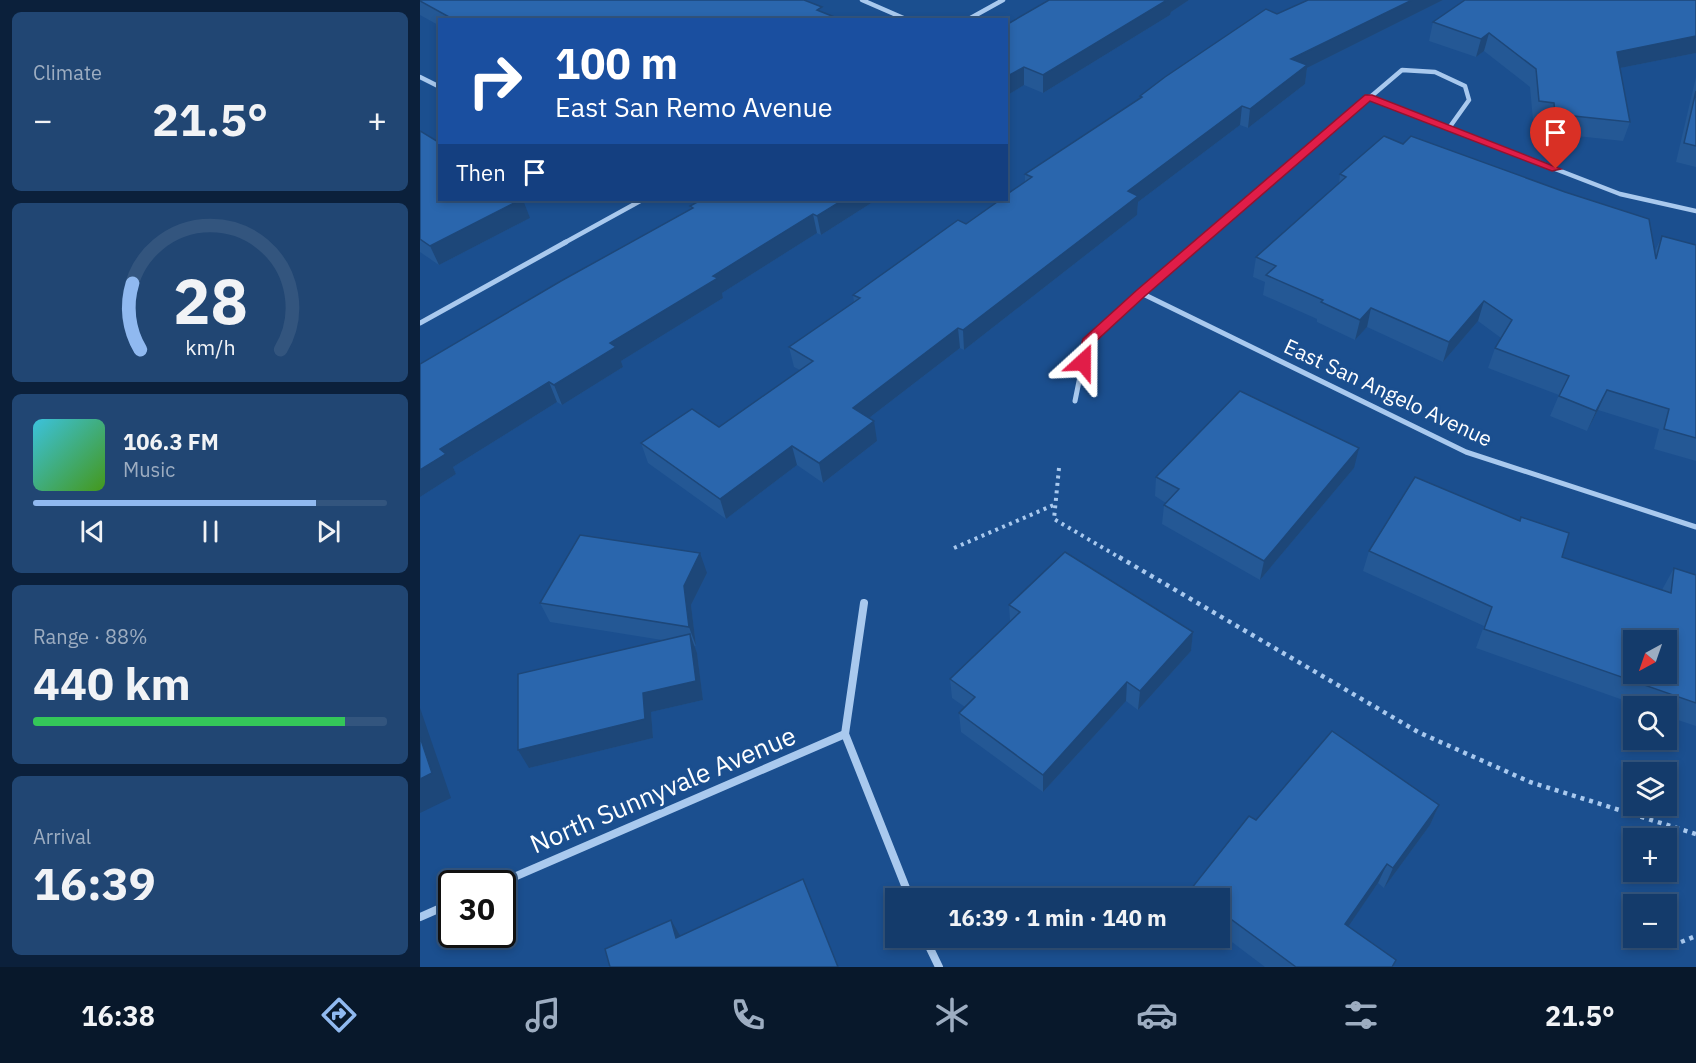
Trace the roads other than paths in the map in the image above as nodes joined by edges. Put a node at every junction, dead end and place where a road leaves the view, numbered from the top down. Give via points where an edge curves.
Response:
1 (862, 0) edge
2 (1003, 0) edge
3 (903, 18) edge
4 (971, 18) edge
5 (420, 76) edge
6 (438, 86) edge
7 (1369, 98) junction
8 (1449, 128) junction
9 (639, 201) edge
10 (1696, 211) edge
11 (1141, 293) junction
12 (420, 323) edge
13 (1075, 401) dead end
14 (1696, 527) edge
15 (864, 603) dead end
16 (845, 734) junction
17 (516, 876) edge
18 (906, 888) edge
19 (438, 909) edge
20 (420, 917) edge
21 (930, 948) edge
22 (939, 967) edge

1 - 3 street
2 - 4 street
5 - 6 street
7 - 8 street
7 - 8 street via 1402,70 1418,68 1448,75 1465,86 1469,100
7 - 11 street
8 - 10 street via 1620,194
9 - 12 street
11 - 13 street via 1087,342
11 - 14 street, East San Angelo Avenue via 1466,452
15 - 16 street
16 - 17 street, North Sunnyvale Avenue
16 - 18 street
19 - 20 street
21 - 22 street

